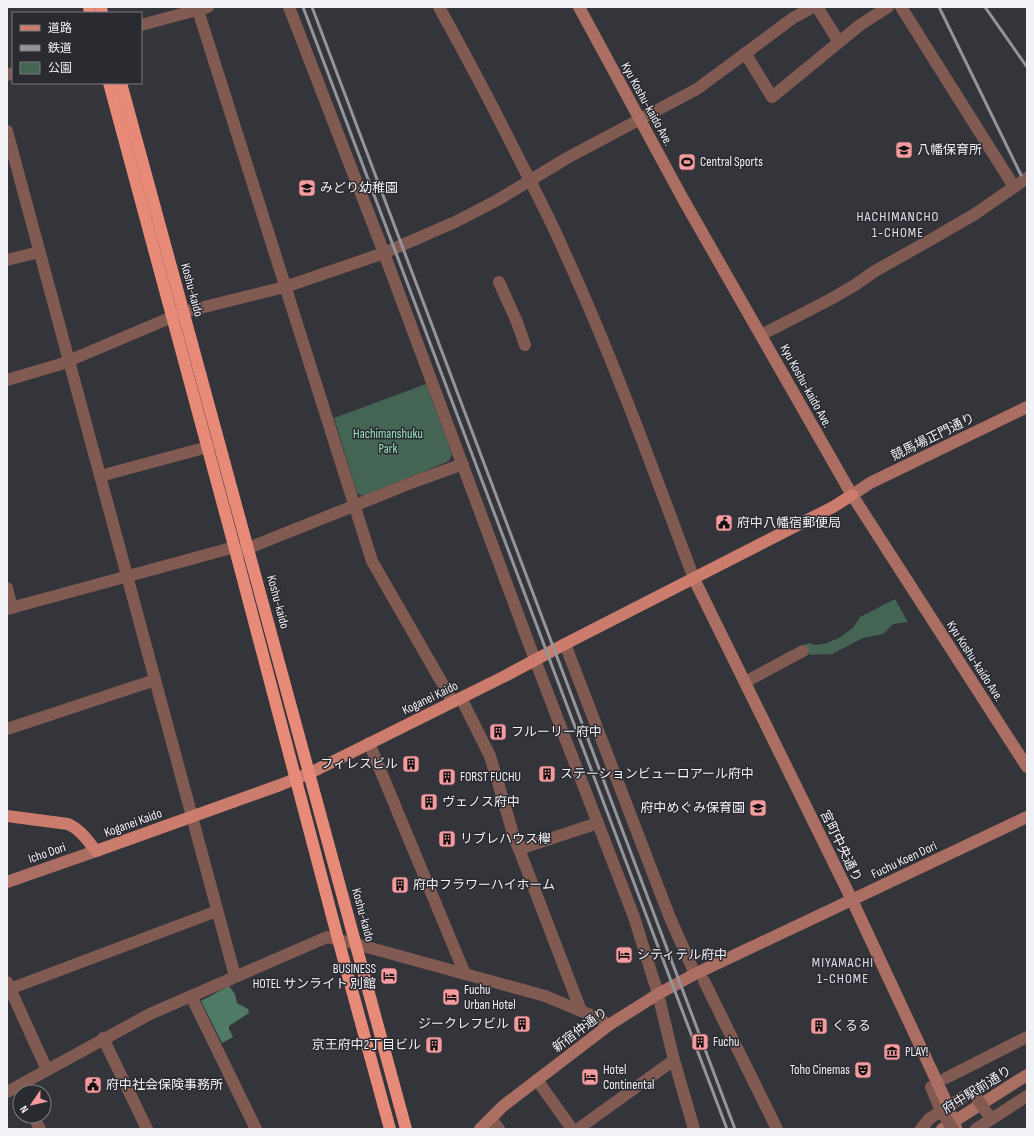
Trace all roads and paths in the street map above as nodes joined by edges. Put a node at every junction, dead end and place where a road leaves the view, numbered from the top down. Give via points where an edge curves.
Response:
1 (289, 7) edge
2 (440, 7) edge
3 (579, 7) edge
4 (813, 7) edge
5 (888, 7) edge
6 (901, 7) edge
7 (201, 8) edge
8 (142, 25) edge
9 (840, 42) junction
10 (745, 53) junction
11 (109, 84) edge
12 (122, 84) edge
13 (640, 120) junction
14 (7, 131) edge
15 (1027, 178) edge
16 (530, 181) junction
17 (1013, 188) junction
18 (39, 252) junction
19 (384, 253) junction
20 (7, 260) edge
21 (499, 282) dead end
22 (286, 287) junction
23 (184, 312) junction
24 (172, 317) junction
25 (761, 334) junction
26 (525, 345) dead end
27 (69, 361) junction
28 (7, 380) edge
29 (1027, 407) edge
30 (208, 448) junction
31 (462, 464) junction
32 (100, 476) junction
33 (852, 495) junction
34 (355, 506) junction
35 (248, 548) junction
36 (236, 550) junction
37 (127, 577) junction
38 (694, 579) junction
39 (7, 588) edge
40 (10, 609) edge
41 (565, 644) junction
42 (803, 651) dead end
43 (535, 660) junction
44 (155, 680) junction
45 (745, 682) junction
46 (457, 700) junction
47 (7, 729) edge
48 (369, 743) junction
49 (1027, 767) edge
50 (310, 773) junction
51 (296, 778) junction
52 (7, 816) edge
53 (192, 816) junction
54 (1027, 817) edge
55 (598, 823) junction
56 (519, 849) junction
57 (96, 850) junction
58 (7, 882) edge
59 (852, 900) junction
60 (217, 911) junction
61 (338, 940) junction
62 (356, 944) junction
63 (465, 974) junction
64 (235, 976) junction
65 (699, 978) junction
66 (8, 987) edge
67 (658, 994) junction
68 (191, 996) junction
69 (581, 1011) junction
70 (608, 1025) junction
71 (1027, 1037) edge
72 (103, 1038) junction
73 (674, 1060) junction
74 (46, 1070) junction
75 (1027, 1075) edge
76 (946, 1078) dead end
77 (537, 1080) junction
78 (24, 1084) edge
79 (931, 1087) dead end
80 (1027, 1096) edge
81 (941, 1111) junction
82 (491, 1118) junction
83 (990, 1119) junction
84 (954, 1127) edge
85 (147, 1129) edge
86 (256, 1129) edge
87 (390, 1129) edge
88 (406, 1129) edge
89 (480, 1129) edge
90 (499, 1129) edge
91 (572, 1129) edge
92 (578, 1129) edge
93 (694, 1129) edge
94 (777, 1129) edge
95 (920, 1129) edge
96 (942, 1129) edge
97 (976, 1129) edge

1 - 19 street
2 - 16 street
3 - 13 street, Kyu Koshu-kaido Ave.
4 - 9 street
4 - 10 street via 793,18
5 - 9 street
6 - 17 street
7 - 8 street
7 - 22 street
9 - 10 street via 772,97
10 - 13 street via 697,89
11 - 24 highway, Koshu-kaido
12 - 23 highway, Koshu-kaido
13 - 16 street via 567,158
13 - 25 street, Kyu Koshu-kaido Ave.
14 - 18 street
15 - 17 street
16 - 19 street via 455,222
16 - 38 street via 593,316
17 - 25 street via 975,214 881,267 831,299
18 - 20 street
18 - 27 street
19 - 22 street
19 - 31 street
21 - 26 street
22 - 23 street
22 - 34 street
23 - 24 street
23 - 35 highway, Koshu-kaido
24 - 27 street
24 - 30 highway, Koshu-kaido
25 - 33 street, Kyu Koshu-kaido Ave.
27 - 28 street
27 - 32 street
29 - 33 street, 競馬場正門通り via 870,483
30 - 32 street
30 - 36 highway, Koshu-kaido
31 - 34 street
31 - 43 street
32 - 37 street
33 - 38 main road, Koganei Kaido
33 - 49 street, Kyu Koshu-kaido Ave.
34 - 35 street
34 - 46 street via 372,561
35 - 36 street
35 - 50 highway, Koshu-kaido
36 - 37 street
36 - 51 highway, Koshu-kaido
37 - 40 street
37 - 44 street
38 - 41 main road, Koganei Kaido
38 - 45 street, 宮町中央通り
39 - 40 street
41 - 43 main road, Koganei Kaido
41 - 65 street via 670,918
42 - 45 street
43 - 46 main road, Koganei Kaido
43 - 55 street
44 - 47 street
44 - 53 street
45 - 59 street, 宮町中央通り
46 - 48 main road, Koganei Kaido
46 - 56 street via 490,756
48 - 50 main road, Koganei Kaido
48 - 63 street
50 - 51 main road, Koganei Kaido
50 - 62 highway, Koshu-kaido
51 - 53 main road, Koganei Kaido
51 - 61 highway, Koshu-kaido
52 - 57 main road, Koganei Kaido via 68,824 79,830
53 - 57 main road, Koganei Kaido
53 - 60 street
54 - 59 street, Fuchu Koen Dori
55 - 56 street
55 - 67 street via 634,917
56 - 69 street
57 - 58 street, Icho Dori
59 - 65 street, Fuchu Koen Dori
59 - 84 street, 宮町中央通り via 944,1097
60 - 64 street
60 - 66 street
61 - 62 street
61 - 64 street via 327,937
61 - 87 highway, Koshu-kaido
62 - 63 street
62 - 88 highway, Koshu-kaido
63 - 69 street via 545,996
64 - 68 street
65 - 67 street, 新宿仲通り
65 - 94 street
66 - 74 street
67 - 70 street, 新宿仲通り
67 - 73 street
68 - 72 street
68 - 86 street
69 - 70 street
70 - 77 street, 新宿仲通り
71 - 76 street
72 - 74 street
72 - 85 street
73 - 92 street
73 - 93 street
74 - 78 street
75 - 84 street, 府中駅前通り
77 - 82 street, 新宿仲通り via 502,1106
77 - 91 street
79 - 81 street
80 - 83 street
81 - 83 street, bridge via 972,1091
81 - 84 street, bridge
81 - 95 street
82 - 89 street, 新宿仲通り
82 - 90 street
83 - 97 street
84 - 96 street, 府中駅前通り

